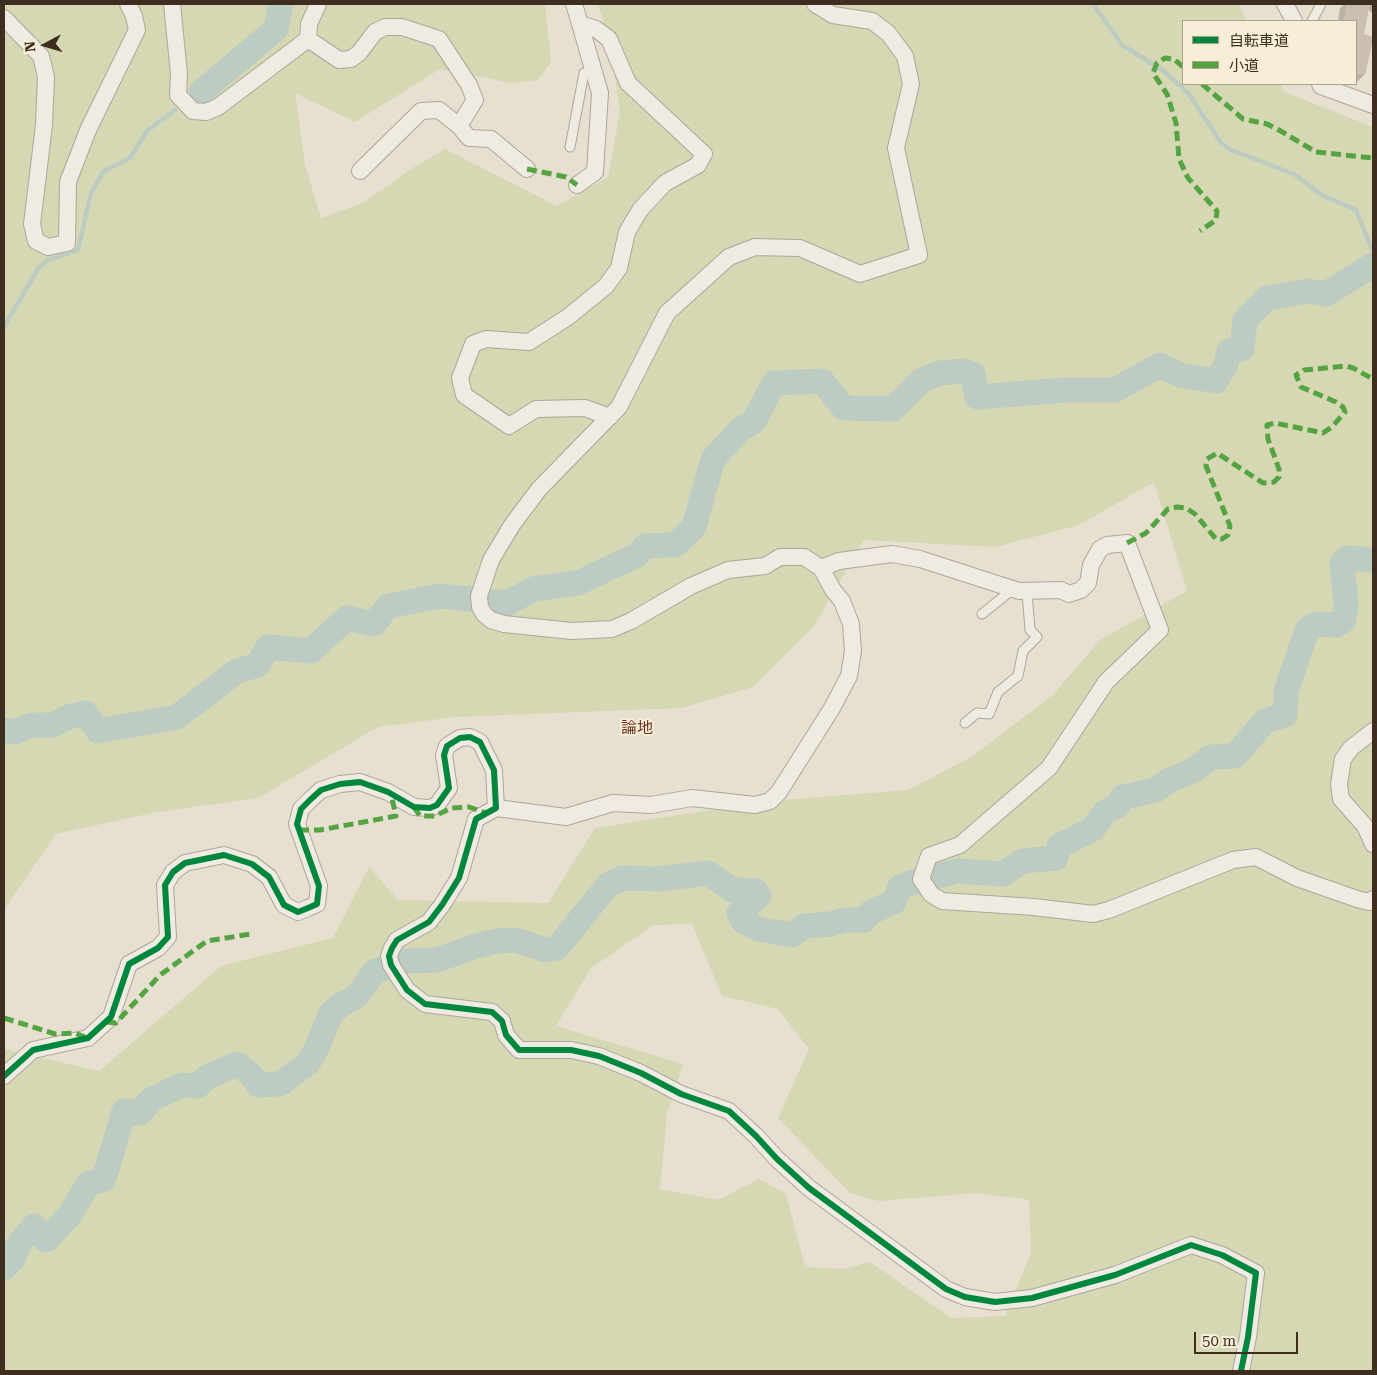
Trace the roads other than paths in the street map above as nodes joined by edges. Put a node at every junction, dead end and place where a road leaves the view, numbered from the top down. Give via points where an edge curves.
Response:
1 (128, 4) edge
2 (172, 4) edge
3 (318, 4) edge
4 (574, 4) edge
5 (815, 4) edge
6 (1285, 4) edge
7 (1322, 4) edge
8 (4, 18) edge
9 (1293, 20) edge
10 (1313, 20) edge
11 (580, 24) junction
12 (308, 39) junction
13 (593, 70) junction
14 (1320, 85) edge
15 (1373, 105) edge
16 (459, 126) junction
17 (570, 147) dead end
18 (527, 169) dead end
19 (360, 171) dead end
20 (577, 185) dead end
21 (610, 417) junction
22 (821, 568) junction
23 (1020, 591) junction
24 (982, 614) dead end
25 (965, 723) dead end
26 (1373, 731) edge
27 (496, 808) junction
28 (1373, 844) edge
29 (1373, 899) edge
30 (4, 1076) edge
31 (1241, 1371) edge

1 - 8 street via 137,30 88,130 68,182 67,243 48,247 36,241 32,224 44,125 46,77 41,56
2 - 12 street via 178,95 193,111 206,112 218,107
3 - 12 street via 309,24
4 - 11 street
5 - 21 street via 833,15 872,21 888,33 905,56 911,84 896,148 918,255 860,274 800,248 755,247 729,257 667,314 619,407
6 - 9 street
7 - 10 lane
11 - 13 street
11 - 21 street via 596,29 609,39 628,83 704,154 698,165 665,183 640,210 628,232 620,268 606,286 568,317 529,342 486,339 473,344 460,378 464,395 509,426 536,409 585,408
12 - 16 street via 339,60 351,59 375,32 385,27 402,27 440,38 475,100
13 - 17 lane via 584,73
13 - 20 street via 600,93 595,172
14 - 15 street
16 - 18 street via 469,138 492,139
16 - 19 street via 439,110 421,111
21 - 22 street via 539,489 497,548 479,596 480,607 491,620 517,627 612,629 691,586 728,570 765,566 780,557 790,556 804,557
22 - 23 street via 839,561 892,554
22 - 27 street via 832,590 842,601 851,624 853,652 849,676 832,708 770,801 755,805 692,798 651,804 613,803 566,817
23 - 24 lane
23 - 25 lane via 1030,630 1037,637 1024,651 1018,676 998,692 989,714 977,713
23 - 29 street via 1061,590 1069,594 1081,590 1088,583 1091,565 1100,549 1127,543 1160,630 1106,682 1049,768 960,845 929,856 921,879 931,894 942,901 1093,914 1233,860 1256,856 1297,878 1357,900 1369,902
26 - 28 street via 1351,748 1343,759 1339,784 1341,799 1365,826
27 - 30 street via 494,770 486,751 480,742 470,737 460,738 447,746 444,755 449,788 437,805 414,807 388,792 360,782 320,790 301,809 297,824 319,886 317,904 298,912 284,905 269,877 252,864 224,855 184,863 165,885 168,937 158,948 129,964 111,1017 88,1038 32,1050
27 - 31 street via 476,819 460,878 442,905 429,922 397,940 392,948 389,956 391,965 406,990 425,1004 492,1012 502,1021 506,1036 519,1050 571,1050 599,1056 642,1073 681,1094 729,1111 776,1160 809,1188 946,1289 965,1297 995,1302 1032,1298 1115,1275 1191,1245 1222,1255 1256,1273

